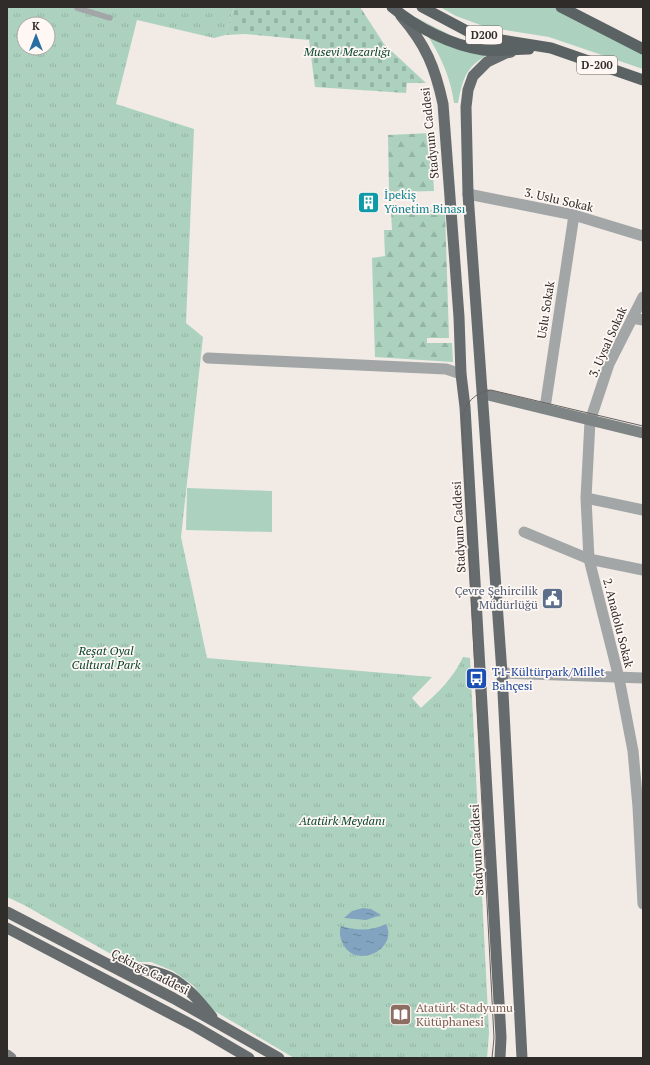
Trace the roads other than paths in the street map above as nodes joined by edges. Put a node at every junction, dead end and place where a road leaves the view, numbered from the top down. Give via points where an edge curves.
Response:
1 (422, 7) edge
2 (562, 7) edge
3 (77, 8) edge
4 (393, 8) edge
5 (110, 18) dead end
6 (551, 48) junction
7 (643, 48) edge
8 (643, 80) edge
9 (468, 194) junction
10 (574, 215) junction
11 (643, 236) edge
12 (643, 297) edge
13 (638, 319) edge
14 (208, 358) dead end
15 (461, 374) junction
16 (484, 394) junction
17 (544, 408) junction
18 (590, 420) junction
19 (643, 433) edge
20 (586, 498) junction
21 (643, 510) edge
22 (524, 532) dead end
23 (589, 559) junction
24 (643, 570) edge
25 (502, 673) junction
26 (619, 678) junction
27 (643, 678) edge
28 (641, 807) edge
29 (643, 904) edge
30 (7, 912) edge
31 (7, 928) edge
32 (109, 965) junction
33 (216, 1022) junction
34 (7, 1055) edge
35 (11, 1058) edge
36 (249, 1058) edge
37 (279, 1058) edge
38 (500, 1058) edge
39 (522, 1058) edge

1 - 6 highway, D200 via 469,32
2 - 7 highway, D-200
3 - 5 lane
4 - 6 highway via 417,25 447,40 483,50
4 - 15 main road, Stadyum Caddesi via 427,51 437,76 443,104
6 - 8 highway, D-200
6 - 9 main road via 506,52 487,62 473,76 466,107
9 - 10 street, 3. Uslu Sokak
9 - 16 main road
10 - 11 street, 3. Uslu Sokak
10 - 17 street, Uslu Sokak
12 - 13 street, 3. Uysal Sokak
13 - 18 street, 3. Uysal Sokak via 609,364
14 - 15 street via 446,369
15 - 38 main road, Stadyum Caddesi via 482,694 501,1037
16 - 17 main road
16 - 25 main road
17 - 18 main road
18 - 19 main road
18 - 20 street, 2. Anadolu Sokak
20 - 21 street
20 - 23 street, 2. Anadolu Sokak
22 - 23 street
23 - 24 street
23 - 26 street, 2. Anadolu Sokak
25 - 26 street
25 - 39 main road
26 - 27 street
26 - 28 street, 2. Anadolu Sokak
28 - 29 street, 2. Anadolu Sokak
30 - 32 main road, Çekirge Caddesi
31 - 36 main road
32 - 33 main road, Çekirge Caddesi
32 - 33 main road via 156,972 172,978 187,987
33 - 37 main road, Çekirge Caddesi
34 - 35 main road

